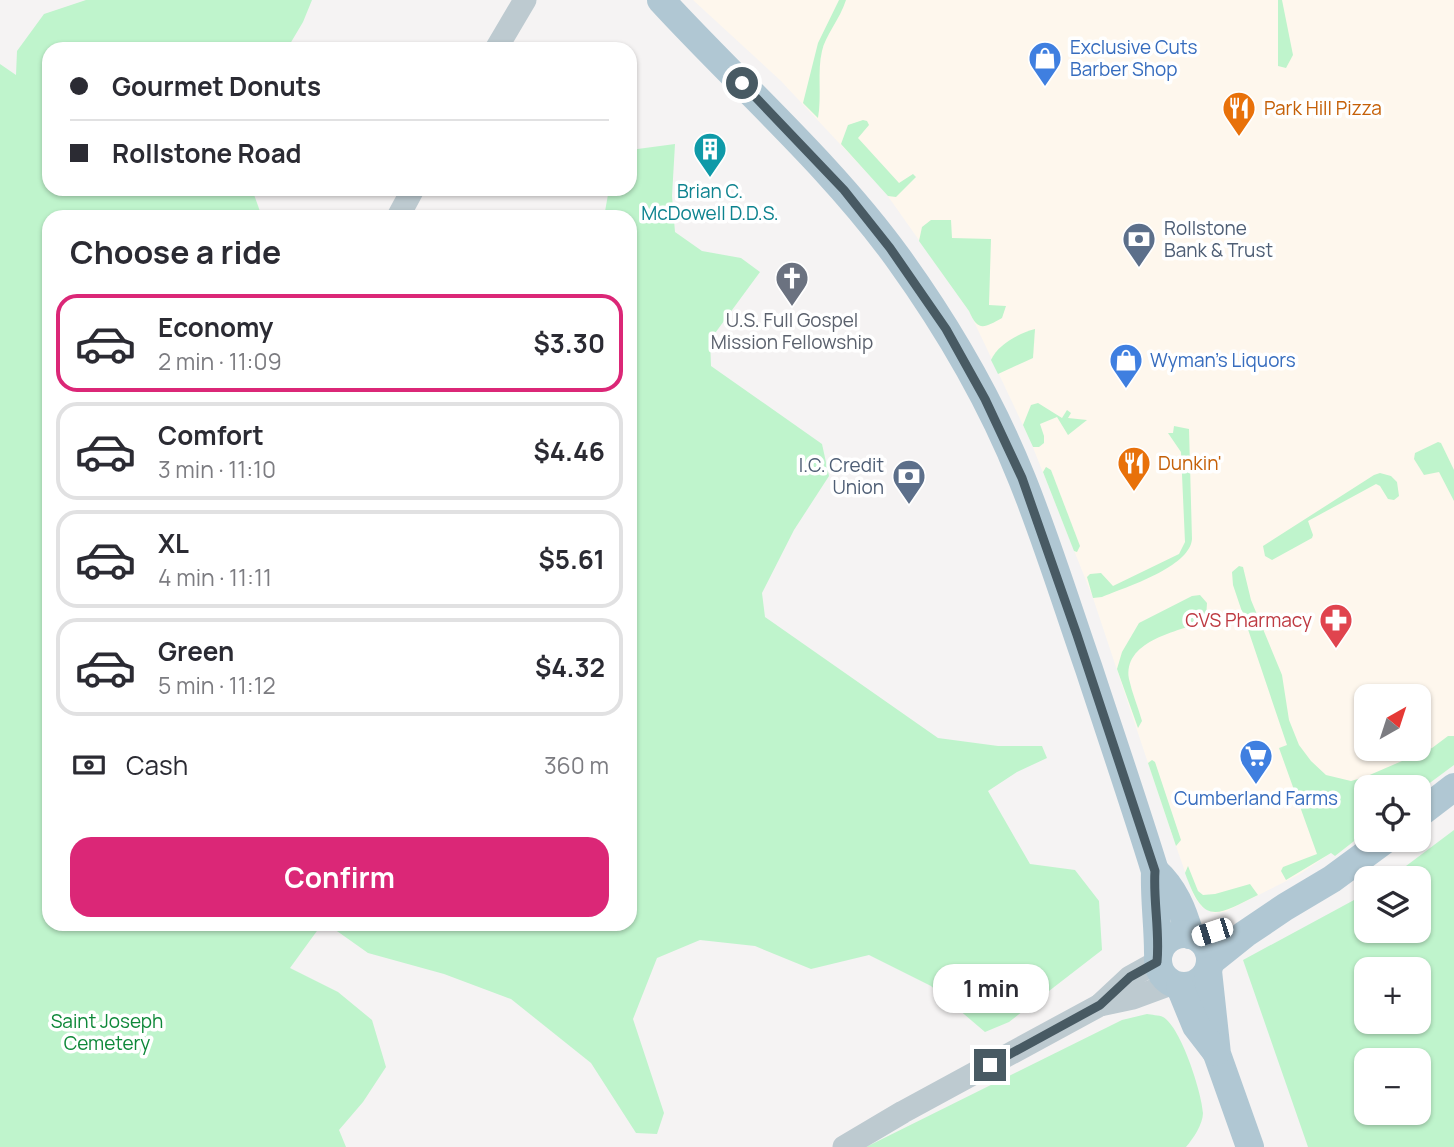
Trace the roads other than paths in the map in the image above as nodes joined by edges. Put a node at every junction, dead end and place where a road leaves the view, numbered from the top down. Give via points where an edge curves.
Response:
1 (525, 0) edge
2 (661, 0) edge
3 (500, 42) edge
4 (1454, 788) edge
5 (1431, 805) edge
6 (1369, 852) edge
7 (1155, 871) junction
8 (1285, 906) junction
9 (1194, 936) junction
10 (1209, 967) junction
11 (1167, 971) junction
12 (1217, 1054) junction
13 (844, 1147) edge
14 (1250, 1147) edge

1 - 3 street
2 - 7 main road via 844,190 946,329 985,399 1026,490
4 - 5 main road
6 - 8 main road
7 - 9 main road via 1175,895
7 - 11 main road via 1154,896
8 - 9 main road
8 - 10 main road via 1231,944
9 - 10 main road via 1207,948
9 - 11 main road via 1174,936 1162,946
10 - 11 main road via 1197,984
10 - 12 main road
11 - 12 main road via 1196,1026
11 - 13 street via 1130,977 1100,1005
12 - 14 main road

